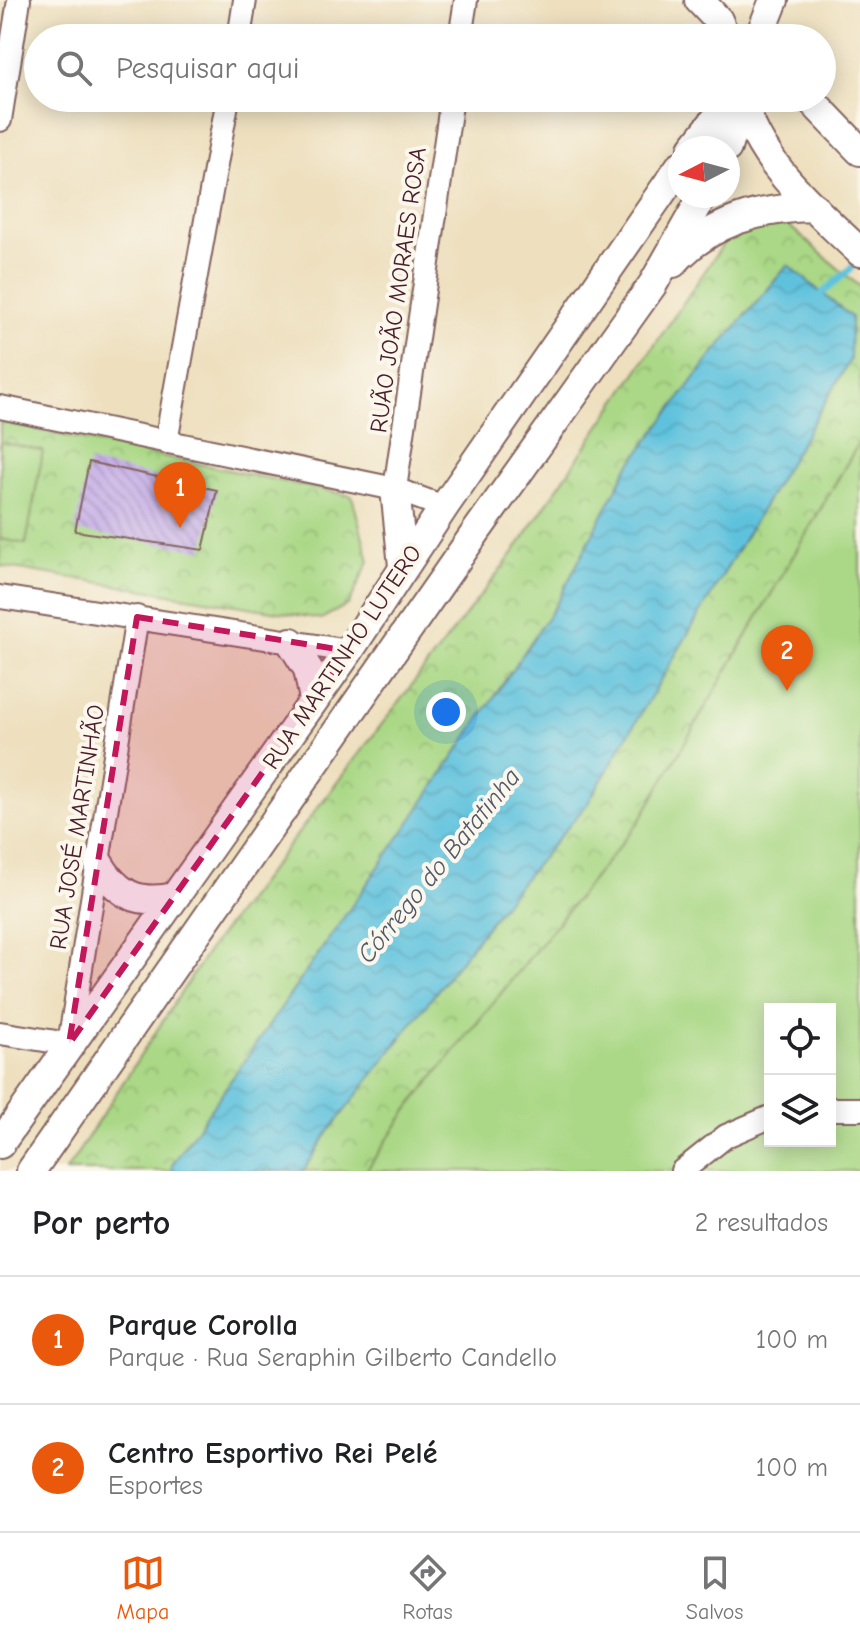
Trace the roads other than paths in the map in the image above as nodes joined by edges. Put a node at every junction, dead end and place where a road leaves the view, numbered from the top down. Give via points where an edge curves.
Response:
1 (19, 0) edge
2 (245, 0) edge
3 (466, 0) edge
4 (699, 0) edge
5 (774, 0) edge
6 (781, 0) edge
7 (241, 24) edge
8 (462, 24) edge
9 (720, 24) edge
10 (765, 24) edge
11 (782, 24) edge
12 (225, 112) edge
13 (450, 112) edge
14 (721, 112) edge
15 (738, 112) edge
16 (746, 112) edge
17 (823, 112) edge
18 (0, 120) edge
19 (702, 136) edge
20 (731, 136) edge
21 (860, 151) edge
22 (668, 183) edge
23 (696, 208) edge
24 (818, 212) junction
25 (860, 252) edge
26 (653, 284) junction
27 (0, 407) edge
28 (166, 442) junction
29 (395, 489) junction
30 (444, 507) junction
31 (478, 529) junction
32 (403, 566) junction
33 (0, 597) edge
34 (137, 617) junction
35 (291, 642) junction
36 (349, 651) junction
37 (387, 660) junction
38 (314, 700) junction
39 (98, 862) junction
40 (175, 897) junction
41 (0, 1033) edge
42 (69, 1044) junction
43 (836, 1109) edge
44 (860, 1109) edge
45 (764, 1120) edge
46 (0, 1144) edge
47 (31, 1171) edge
48 (682, 1171) edge

1 - 18 street
2 - 7 street
3 - 8 street
4 - 9 main road
5 - 10 main road
6 - 11 main road
12 - 28 street
13 - 29 street, RUÃO JOÃO MORAES ROSA
14 - 19 main road
15 - 20 main road
16 - 24 main road via 769,158
17 - 21 main road
22 - 30 main road, RUA MARTINHO LUTERO
23 - 26 main road
24 - 25 main road
24 - 26 main road via 784,208 743,216 678,257
26 - 31 main road, RUA MARTINHO LUTERO
27 - 28 street
28 - 29 street
29 - 30 street
29 - 32 main road
30 - 31 main road
30 - 32 main road, RUA MARTINHO LUTERO
31 - 37 main road, RUA MARTINHO LUTERO
32 - 36 main road, RUA MARTINHO LUTERO
33 - 34 street
34 - 35 street
34 - 39 street, RUA JOSÉ MARTINHÃO
35 - 36 street
35 - 38 main road via 308,669
36 - 37 main road
36 - 38 main road, RUA MARTINHO LUTERO
37 - 47 main road, RUA MARTINHO LUTERO
38 - 40 main road, RUA MARTINHO LUTERO
39 - 40 main road via 107,879 129,895 156,901
39 - 42 street, RUA JOSÉ MARTINHÃO
40 - 42 main road, RUA MARTINHO LUTERO
41 - 42 street
42 - 46 main road, RUA MARTINHO LUTERO
43 - 44 street
45 - 48 street via 726,1136

